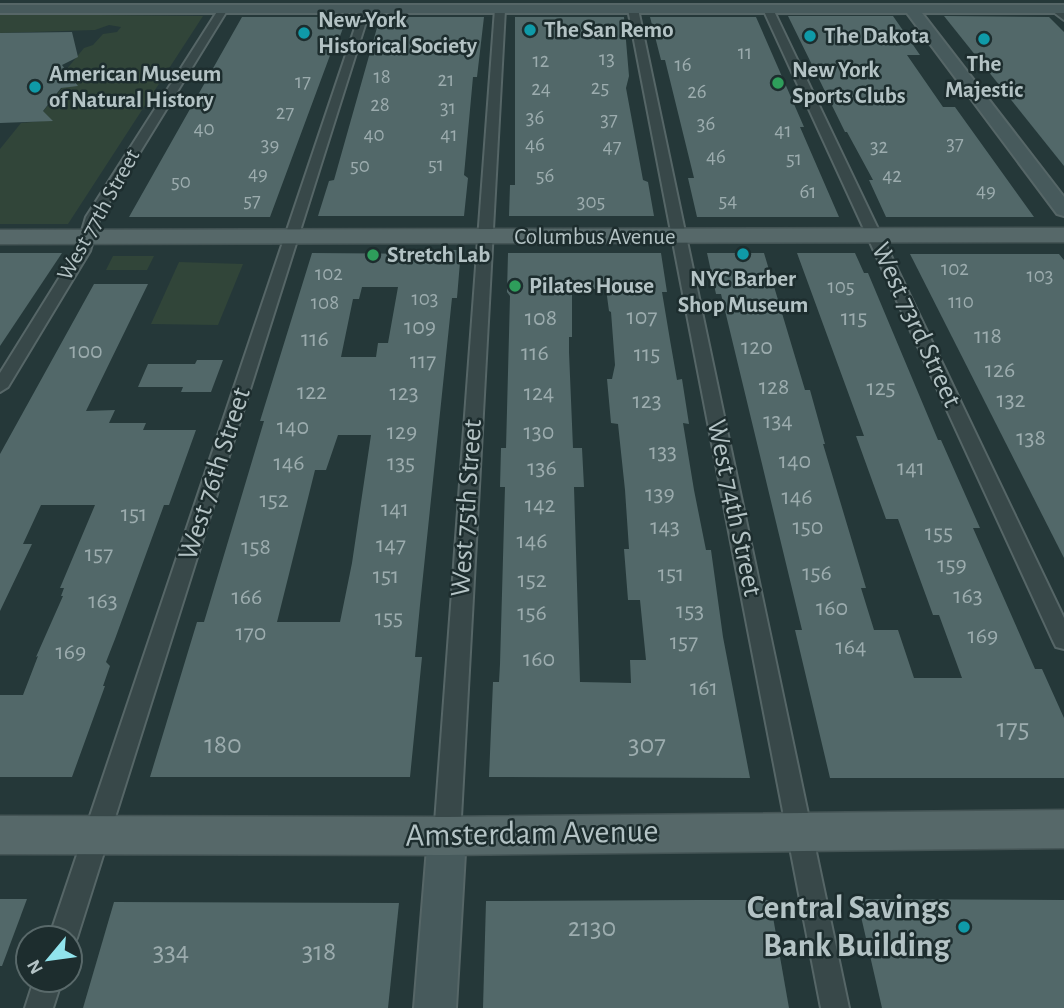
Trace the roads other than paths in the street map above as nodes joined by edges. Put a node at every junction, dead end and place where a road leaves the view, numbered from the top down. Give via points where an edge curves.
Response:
1 (228, 4) edge
2 (0, 9) edge
3 (365, 9) junction
4 (500, 9) junction
5 (633, 9) junction
6 (768, 9) junction
7 (911, 9) junction
8 (1061, 12) edge
9 (1064, 210) edge
10 (292, 235) junction
11 (1064, 235) edge
12 (874, 236) junction
13 (0, 237) edge
14 (86, 237) junction
15 (485, 237) junction
16 (678, 237) junction
17 (0, 387) edge
18 (1064, 641) edge
19 (1064, 829) edge
20 (800, 830) junction
21 (0, 835) edge
22 (98, 836) junction
23 (447, 836) junction
24 (68, 924) edge
25 (435, 1008) edge
26 (835, 1008) edge

1 - 2 main road
1 - 3 main road
1 - 14 street, West 77th Street via 99,206
3 - 4 main road
3 - 10 street, West 76th Street
4 - 5 main road
4 - 15 street, West 75th Street
5 - 6 main road
5 - 16 street, West 74th Street
6 - 7 main road
6 - 12 street, West 73rd Street
7 - 8 main road
7 - 9 main road
10 - 14 main road, Columbus Avenue
10 - 15 main road, Columbus Avenue
10 - 22 street, West 76th Street
11 - 12 main road, Columbus Avenue
12 - 16 main road, Columbus Avenue
12 - 18 street, West 73rd Street
13 - 14 main road, Columbus Avenue
14 - 17 street, West 77th Street
15 - 16 main road, Columbus Avenue
15 - 23 street, West 75th Street
16 - 20 street, West 74th Street
19 - 20 main road, Amsterdam Avenue
20 - 23 main road, Amsterdam Avenue
20 - 26 street, West 74th Street
21 - 22 main road, Amsterdam Avenue
22 - 23 main road, Amsterdam Avenue
22 - 24 street, West 76th Street
23 - 25 main road, West 75th Street

